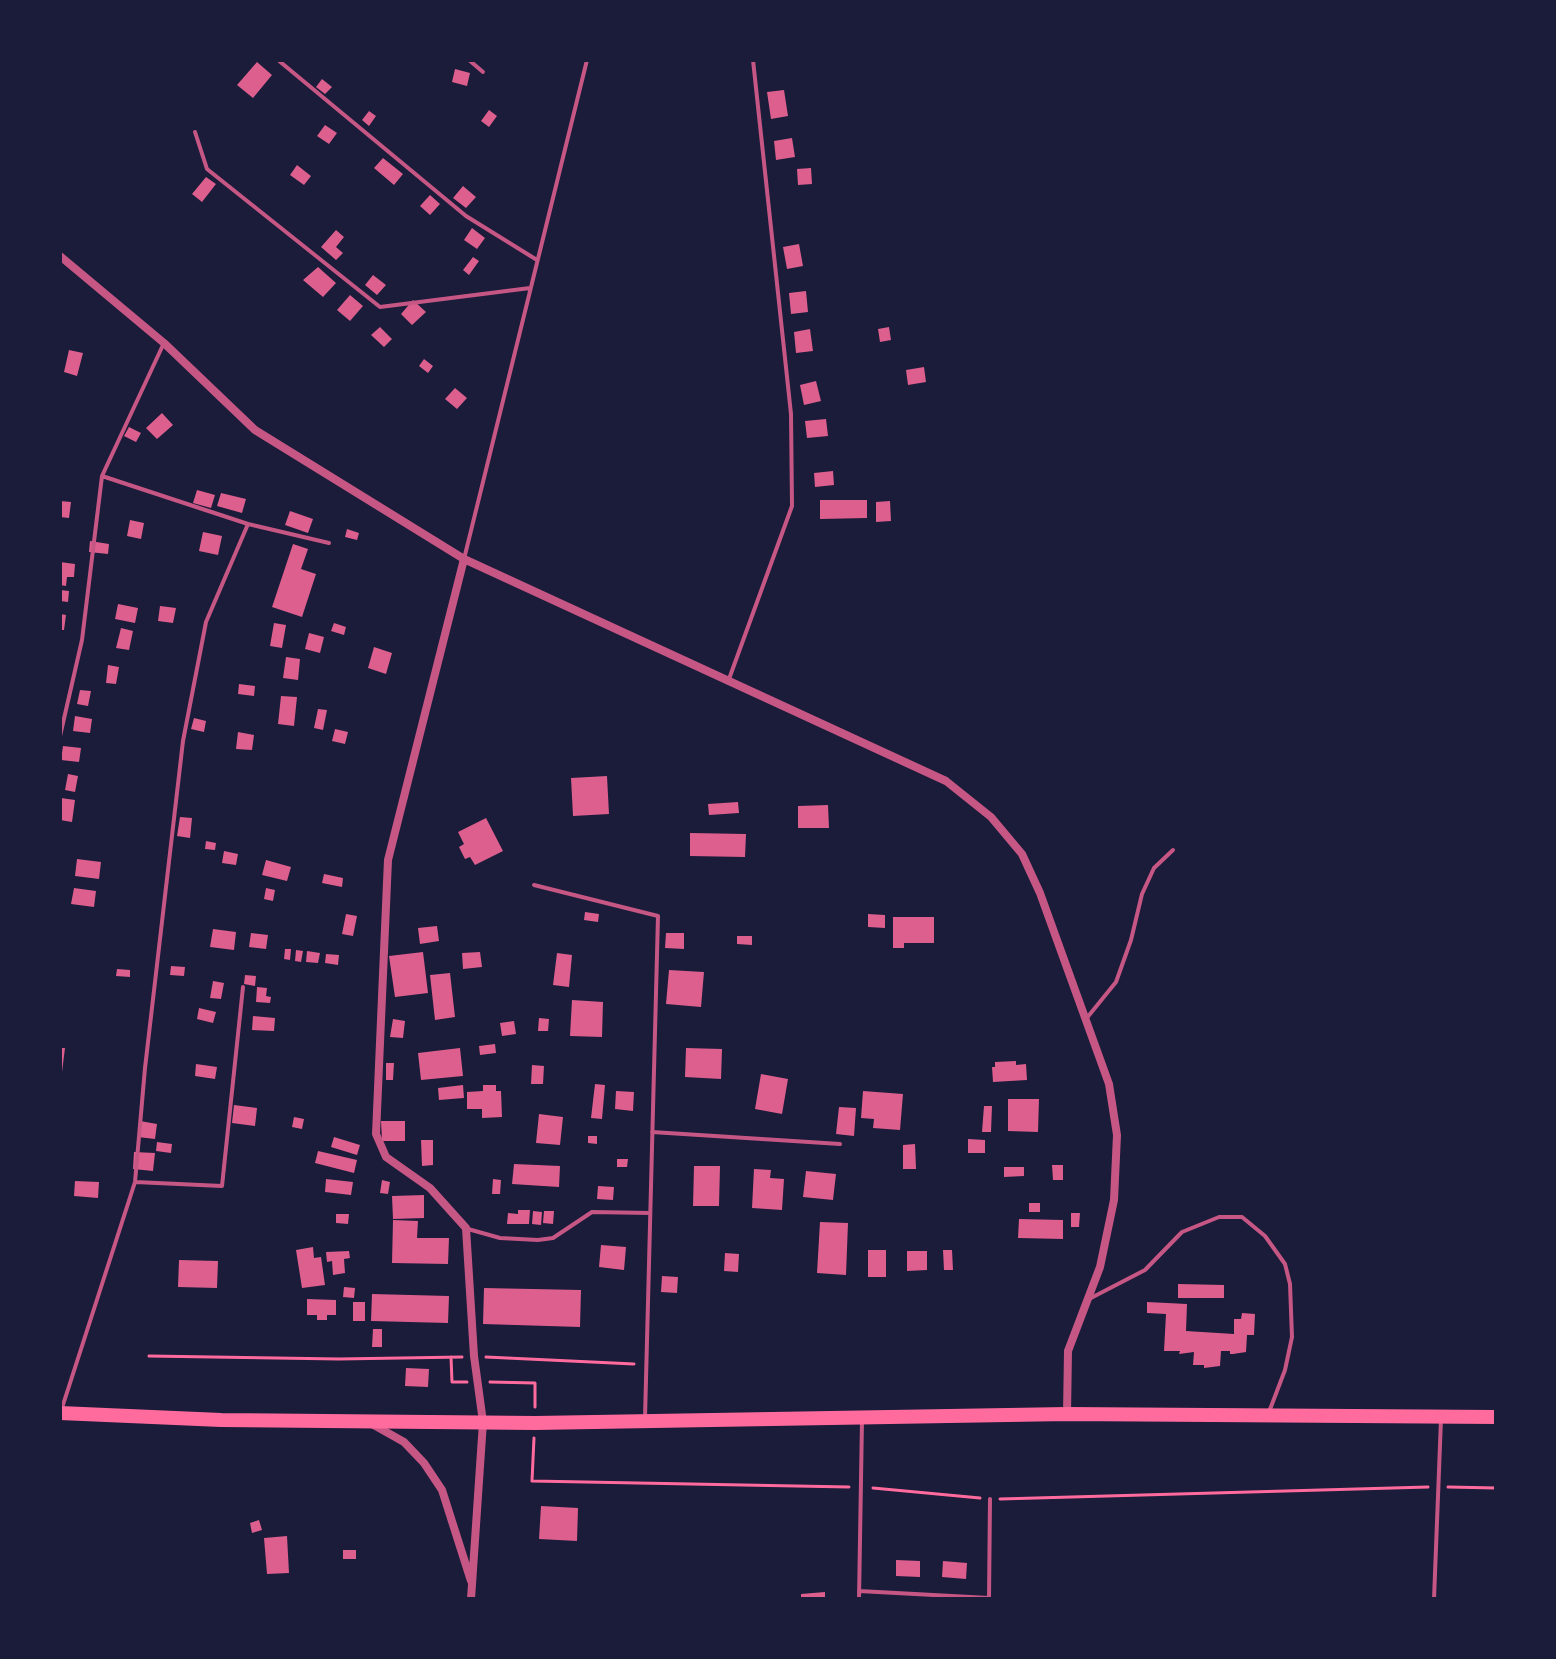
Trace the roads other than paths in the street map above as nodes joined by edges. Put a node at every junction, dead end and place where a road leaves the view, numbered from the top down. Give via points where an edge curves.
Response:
1 (278, 60) edge
2 (469, 60) edge
3 (587, 60) edge
4 (753, 60) edge
5 (483, 72) dead end
6 (195, 132) dead end
7 (60, 256) edge
8 (537, 260) junction
9 (530, 288) junction
10 (164, 343) junction
11 (102, 476) junction
12 (248, 524) junction
13 (329, 543) dead end
14 (464, 559) junction
15 (728, 681) junction
16 (60, 736) edge
17 (1173, 850) dead end
18 (534, 885) dead end
19 (243, 987) dead end
20 (1085, 1020) junction
21 (652, 1132) junction
22 (840, 1144) dead end
23 (135, 1182) junction
24 (650, 1213) junction
25 (466, 1228) junction
26 (1087, 1300) junction
27 (60, 1413) edge
28 (1067, 1414) junction
29 (1267, 1416) junction
30 (862, 1417) junction
31 (1441, 1417) junction
32 (1496, 1417) edge
33 (367, 1421) junction
34 (645, 1421) junction
35 (483, 1422) junction
36 (990, 1499) road end
37 (472, 1586) junction
38 (859, 1591) junction
39 (938, 1597) edge
40 (471, 1599) edge
41 (859, 1599) edge
42 (1434, 1599) edge

1 - 8 lane via 466,216
2 - 5 lane
3 - 8 lane
4 - 15 lane via 791,414 792,506
6 - 9 lane via 207,169 380,307
7 - 10 street
8 - 9 lane
9 - 14 lane
10 - 11 lane
10 - 14 street via 255,430
11 - 12 lane
11 - 16 lane via 82,640
12 - 13 lane
12 - 23 lane via 206,622 183,741
14 - 15 street
14 - 25 street via 388,860 376,1134 386,1157 430,1188
15 - 20 street via 946,781 991,817 1022,854
17 - 20 lane via 1154,868 1142,894 1116,982
18 - 21 lane via 658,916
19 - 23 lane via 222,1186
20 - 26 street via 1109,1084 1117,1135 1114,1200
21 - 22 lane
21 - 24 lane
23 - 27 lane
24 - 25 lane via 592,1212 553,1238 538,1240 500,1238
24 - 34 lane
25 - 35 street
26 - 28 street via 1068,1351
26 - 29 lane via 1145,1270 1182,1232 1219,1217 1242,1217 1265,1236 1285,1264 1290,1284 1292,1337
27 - 33 main road
28 - 29 main road
28 - 30 main road
29 - 31 main road
30 - 34 main road
30 - 38 lane
31 - 32 main road
31 - 42 lane
33 - 35 main road
33 - 37 street via 404,1442 442,1490
34 - 35 main road
35 - 37 street
36 - 39 lane via 989,1598
37 - 40 street
38 - 39 lane
38 - 41 lane

